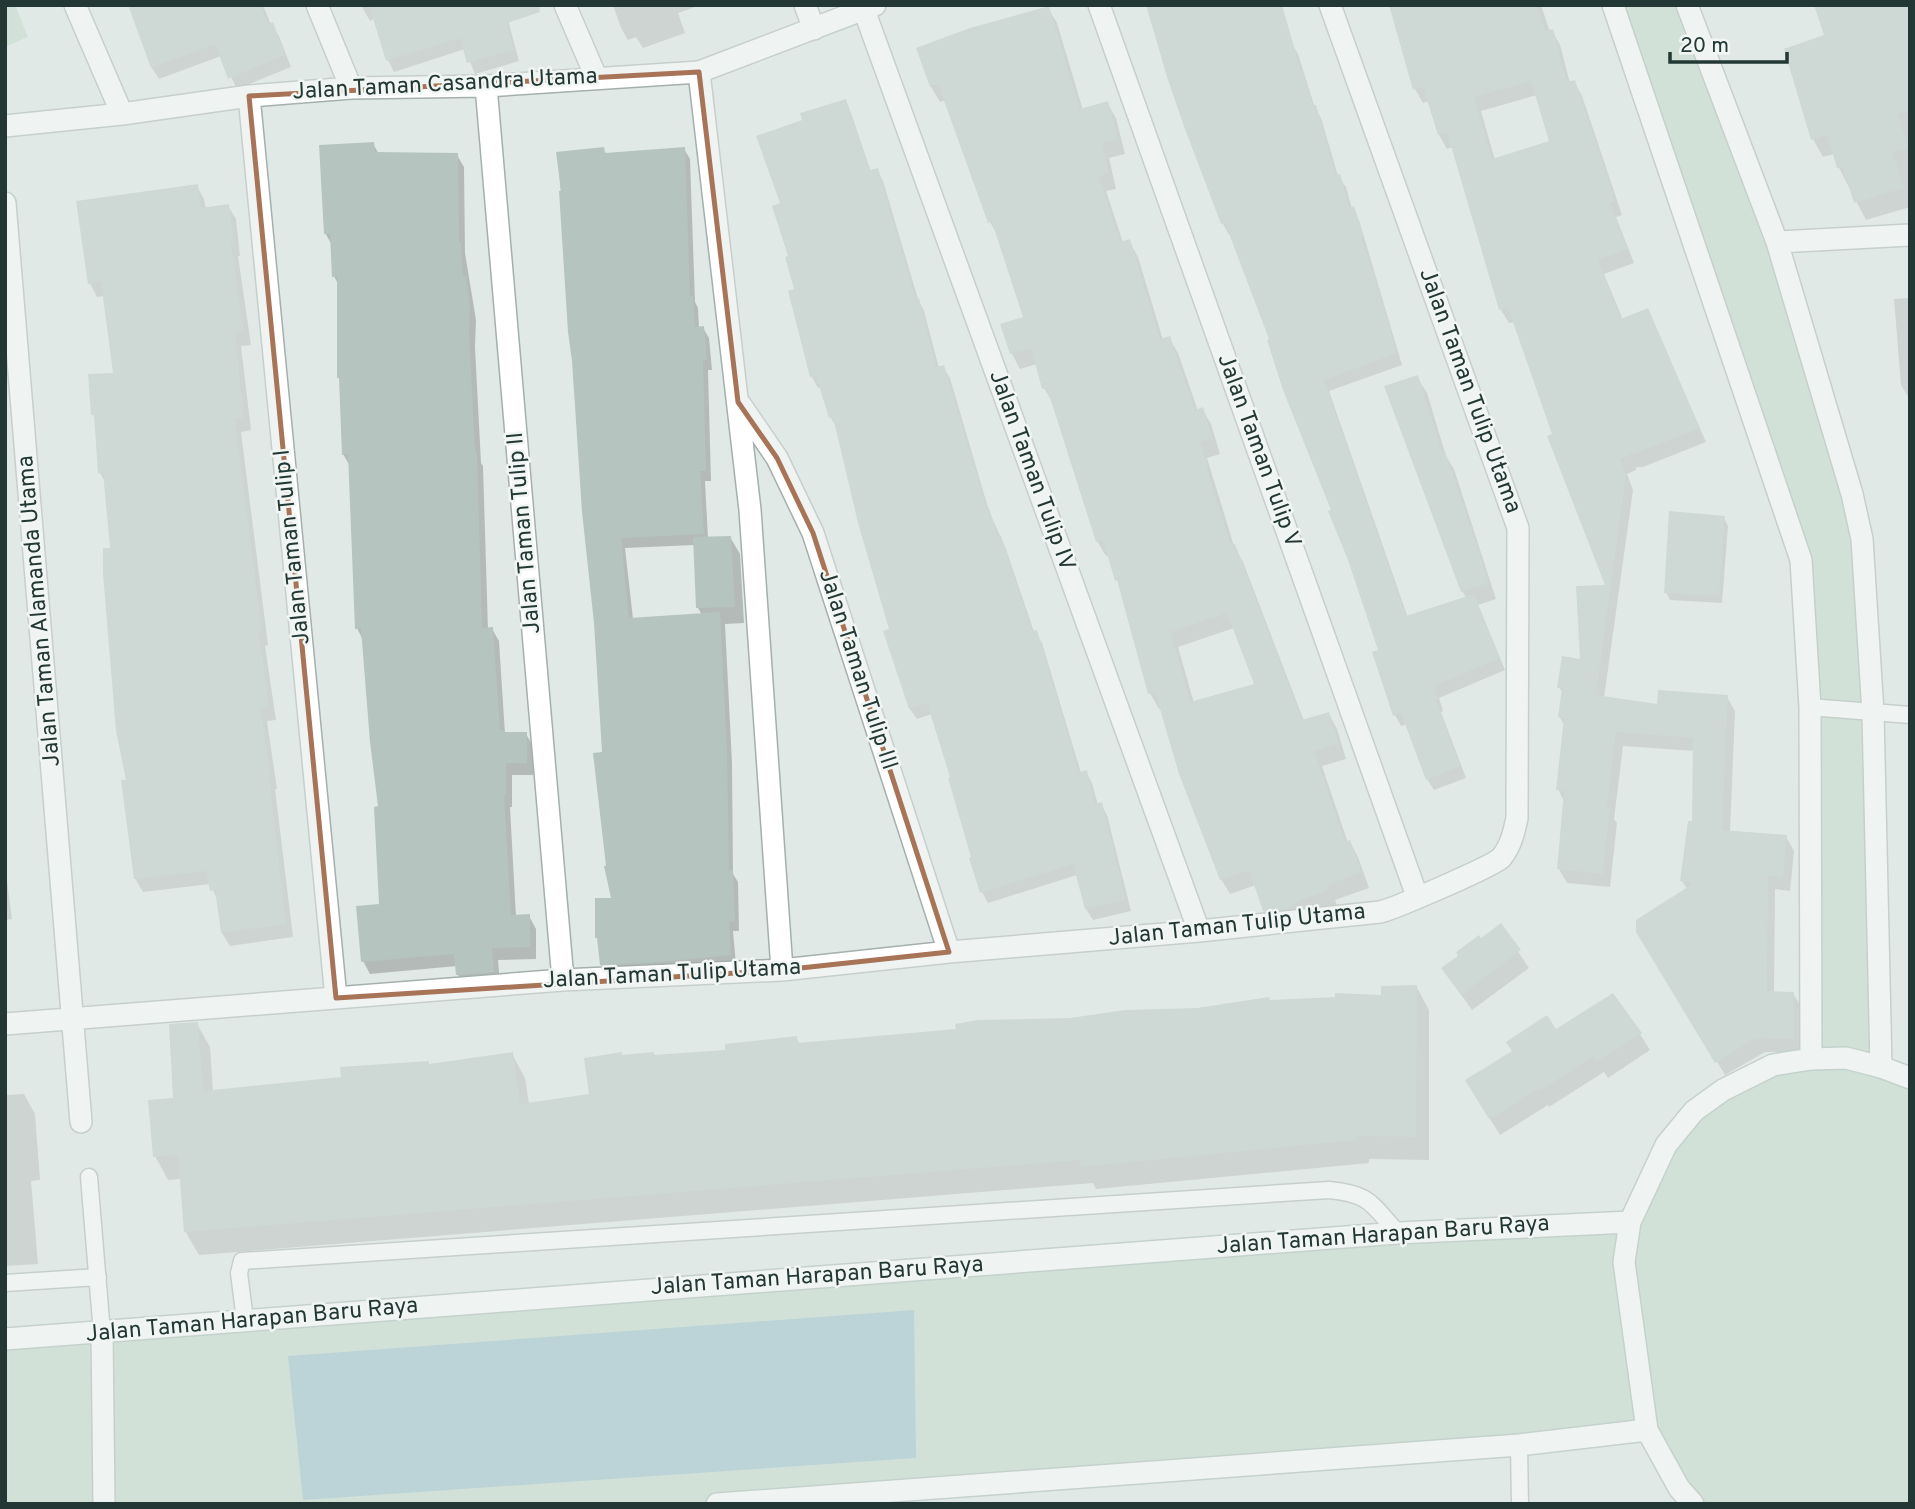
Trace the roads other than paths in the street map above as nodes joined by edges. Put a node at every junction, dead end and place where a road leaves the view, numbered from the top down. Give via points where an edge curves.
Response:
1 (75, 5) edge
2 (317, 5) edge
3 (565, 5) edge
4 (805, 5) edge
5 (1099, 5) edge
6 (1330, 5) edge
7 (1613, 5) edge
8 (1687, 5) edge
9 (869, 8) edge
10 (814, 29) junction
11 (699, 72) junction
12 (596, 77) junction
13 (486, 86) junction
14 (351, 88) junction
15 (249, 96) junction
16 (122, 114) junction
17 (5, 127) edge
18 (5, 204) edge
19 (1910, 235) edge
20 (1777, 242) junction
21 (738, 401) junction
22 (1811, 708) junction
23 (1873, 713) junction
24 (1910, 715) edge
25 (1417, 896) junction
26 (1199, 931) junction
27 (948, 952) junction
28 (782, 970) junction
29 (563, 980) junction
30 (337, 998) junction
31 (74, 1018) junction
32 (5, 1024) edge
33 (1811, 1059) junction
34 (1881, 1067) junction
35 (1910, 1078) edge
36 (81, 1122) dead end
37 (89, 1177) dead end
38 (1630, 1222) junction
39 (1398, 1233) junction
40 (98, 1278) junction
41 (5, 1283) edge
42 (245, 1320) junction
43 (102, 1333) junction
44 (5, 1339) edge
45 (1647, 1430) junction
46 (1519, 1445) junction
47 (104, 1504) edge
48 (718, 1504) edge
49 (1520, 1504) edge
50 (1693, 1504) edge

1 - 16 street
2 - 14 street
3 - 12 street
4 - 10 street
5 - 25 street, Jalan Taman Tulip V
6 - 25 street, Jalan Taman Tulip Utama via 1519,532 1517,818 1511,843 1489,866
7 - 22 street via 1801,560
8 - 20 street
9 - 10 street, Jalan Taman Casandra Utama
9 - 26 street, Jalan Taman Tulip IV
10 - 11 street, Jalan Taman Casandra Utama
11 - 12 street, Jalan Taman Casandra Utama
11 - 21 street, Jalan Taman Tulip III
12 - 13 street, Jalan Taman Casandra Utama
13 - 14 street, Jalan Taman Casandra Utama
13 - 29 street, Jalan Taman Tulip II
14 - 15 street, Jalan Taman Casandra Utama
15 - 16 street, Jalan Taman Casandra Utama
15 - 30 street, Jalan Taman Tulip I
16 - 17 street, Jalan Taman Casandra Utama
18 - 31 street, Jalan Taman Alamanda Utama
19 - 20 street
20 - 23 street via 1862,539
21 - 27 street, Jalan Taman Tulip III via 777,458 813,533
21 - 28 street, Jalan Taman Tulip III via 750,510
22 - 23 lane
22 - 33 street
23 - 24 lane
23 - 34 street
25 - 26 street, Jalan Taman Tulip Utama via 1380,912
26 - 27 street, Jalan Taman Tulip Utama
27 - 28 street, Jalan Taman Tulip Utama
28 - 29 street, Jalan Taman Tulip Utama
29 - 30 street, Jalan Taman Tulip Utama
30 - 31 street, Jalan Taman Tulip Utama
31 - 32 street, Jalan Taman Tulip Utama
31 - 36 street, Jalan Taman Alamanda Utama
33 - 34 street via 1846,1058
33 - 38 street via 1773,1065 1723,1090 1694,1111 1666,1145
34 - 35 street
37 - 40 lane
38 - 39 street, Jalan Taman Harapan Baru Raya
38 - 45 street via 1624,1262
39 - 42 street, Jalan Taman Harapan Baru Raya
39 - 42 lane via 1365,1198 1329,1190 242,1261 239,1273
40 - 41 lane
40 - 43 lane
42 - 43 street, Jalan Taman Harapan Baru Raya
43 - 44 street, Jalan Taman Harapan Baru Raya
43 - 47 street
45 - 46 street
45 - 50 street
46 - 48 street
46 - 49 lane

